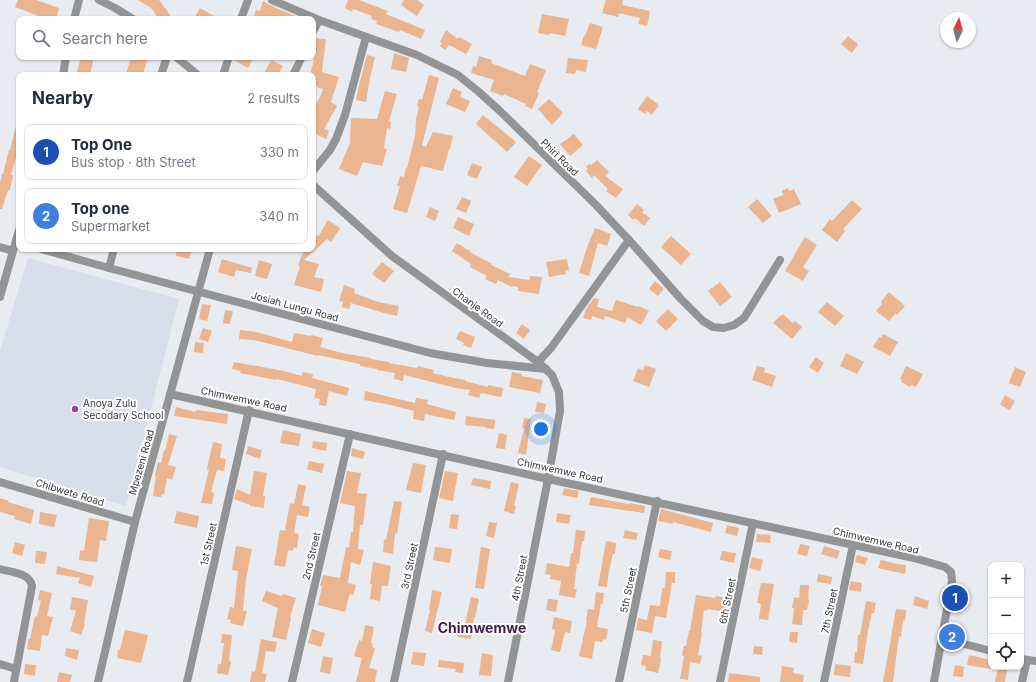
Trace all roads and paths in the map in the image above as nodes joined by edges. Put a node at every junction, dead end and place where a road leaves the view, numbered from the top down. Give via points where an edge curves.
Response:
1 (79, 0) edge
2 (99, 0) edge
3 (248, 0) edge
4 (272, 0) edge
5 (75, 16) edge
6 (128, 16) edge
7 (242, 16) edge
8 (310, 16) edge
9 (316, 19) edge
10 (319, 20) junction
11 (316, 26) edge
12 (366, 37) junction
13 (66, 60) edge
14 (166, 60) edge
15 (180, 60) edge
16 (228, 60) edge
17 (300, 60) edge
18 (64, 72) edge
19 (162, 72) edge
20 (194, 72) edge
21 (224, 72) edge
22 (294, 72) edge
23 (316, 167) edge
24 (316, 187) edge
25 (629, 240) junction
26 (16, 244) edge
27 (0, 247) edge
28 (13, 251) junction
29 (52, 252) edge
30 (113, 252) edge
31 (209, 252) edge
32 (780, 260) dead end
33 (109, 268) junction
34 (199, 291) junction
35 (0, 297) edge
36 (538, 362) junction
37 (546, 369) junction
38 (170, 394) junction
39 (248, 410) junction
40 (350, 434) junction
41 (443, 454) junction
42 (548, 479) junction
43 (0, 482) edge
44 (657, 501) junction
45 (135, 522) junction
46 (753, 523) junction
47 (853, 545) junction
48 (0, 569) edge
49 (942, 638) junction
50 (988, 650) edge
51 (1028, 660) edge
52 (0, 664) edge
53 (16, 669) junction
54 (14, 682) edge
55 (98, 682) edge
56 (187, 682) edge
57 (292, 682) edge
58 (394, 682) edge
59 (508, 682) edge
60 (619, 682) edge
61 (720, 682) edge
62 (824, 682) edge
63 (934, 682) edge
64 (1022, 682) edge

1 - 5 street
2 - 6 street
3 - 7 street
4 - 8 street, Phiri Road
9 - 10 street, Phiri Road
10 - 11 street
10 - 12 street, Phiri Road
12 - 23 street via 336,139
12 - 25 street, Phiri Road via 417,55 458,76 479,92
13 - 18 street
14 - 19 street
15 - 20 street
16 - 21 street
17 - 22 street
24 - 36 street, Chanje Road via 392,256
25 - 32 street, Phiri Road via 703,321 719,328 734,325 744,318
25 - 36 street via 551,348
26 - 28 street
27 - 28 street
28 - 35 street
29 - 33 street, Josiah Lungu Road
30 - 33 street
31 - 34 street, Mpezeni Road
33 - 34 street, Josiah Lungu Road
34 - 37 street, Josiah Lungu Road via 430,353 487,363
34 - 38 street, Mpezeni Road
36 - 37 street, Chanje Road
37 - 42 street, Chanje Road via 560,392 560,411
38 - 39 street, Chimwemwe Road
38 - 45 street, Mpezeni Road
39 - 40 street, Chimwemwe Road
39 - 56 street, 1st Street
40 - 41 street, Chimwemwe Road
40 - 57 street, 2nd Street
41 - 42 street, Chimwemwe Road
41 - 58 street, 3rd Street
42 - 44 street, Chimwemwe Road
42 - 59 street, 4th Street
43 - 45 street, Chibwete Road
44 - 46 street, Chimwemwe Road
44 - 60 street, 5th Street
45 - 55 street, Mpezeni Road
46 - 47 street, Chimwemwe Road
46 - 61 street, 6th Street
47 - 49 street, Chimwemwe Road via 914,558 945,567 951,572 952,581
47 - 62 street, 7th Street
48 - 53 street via 27,577 31,580 32,586
49 - 50 street
49 - 63 street
51 - 64 street
52 - 53 street
53 - 54 street

